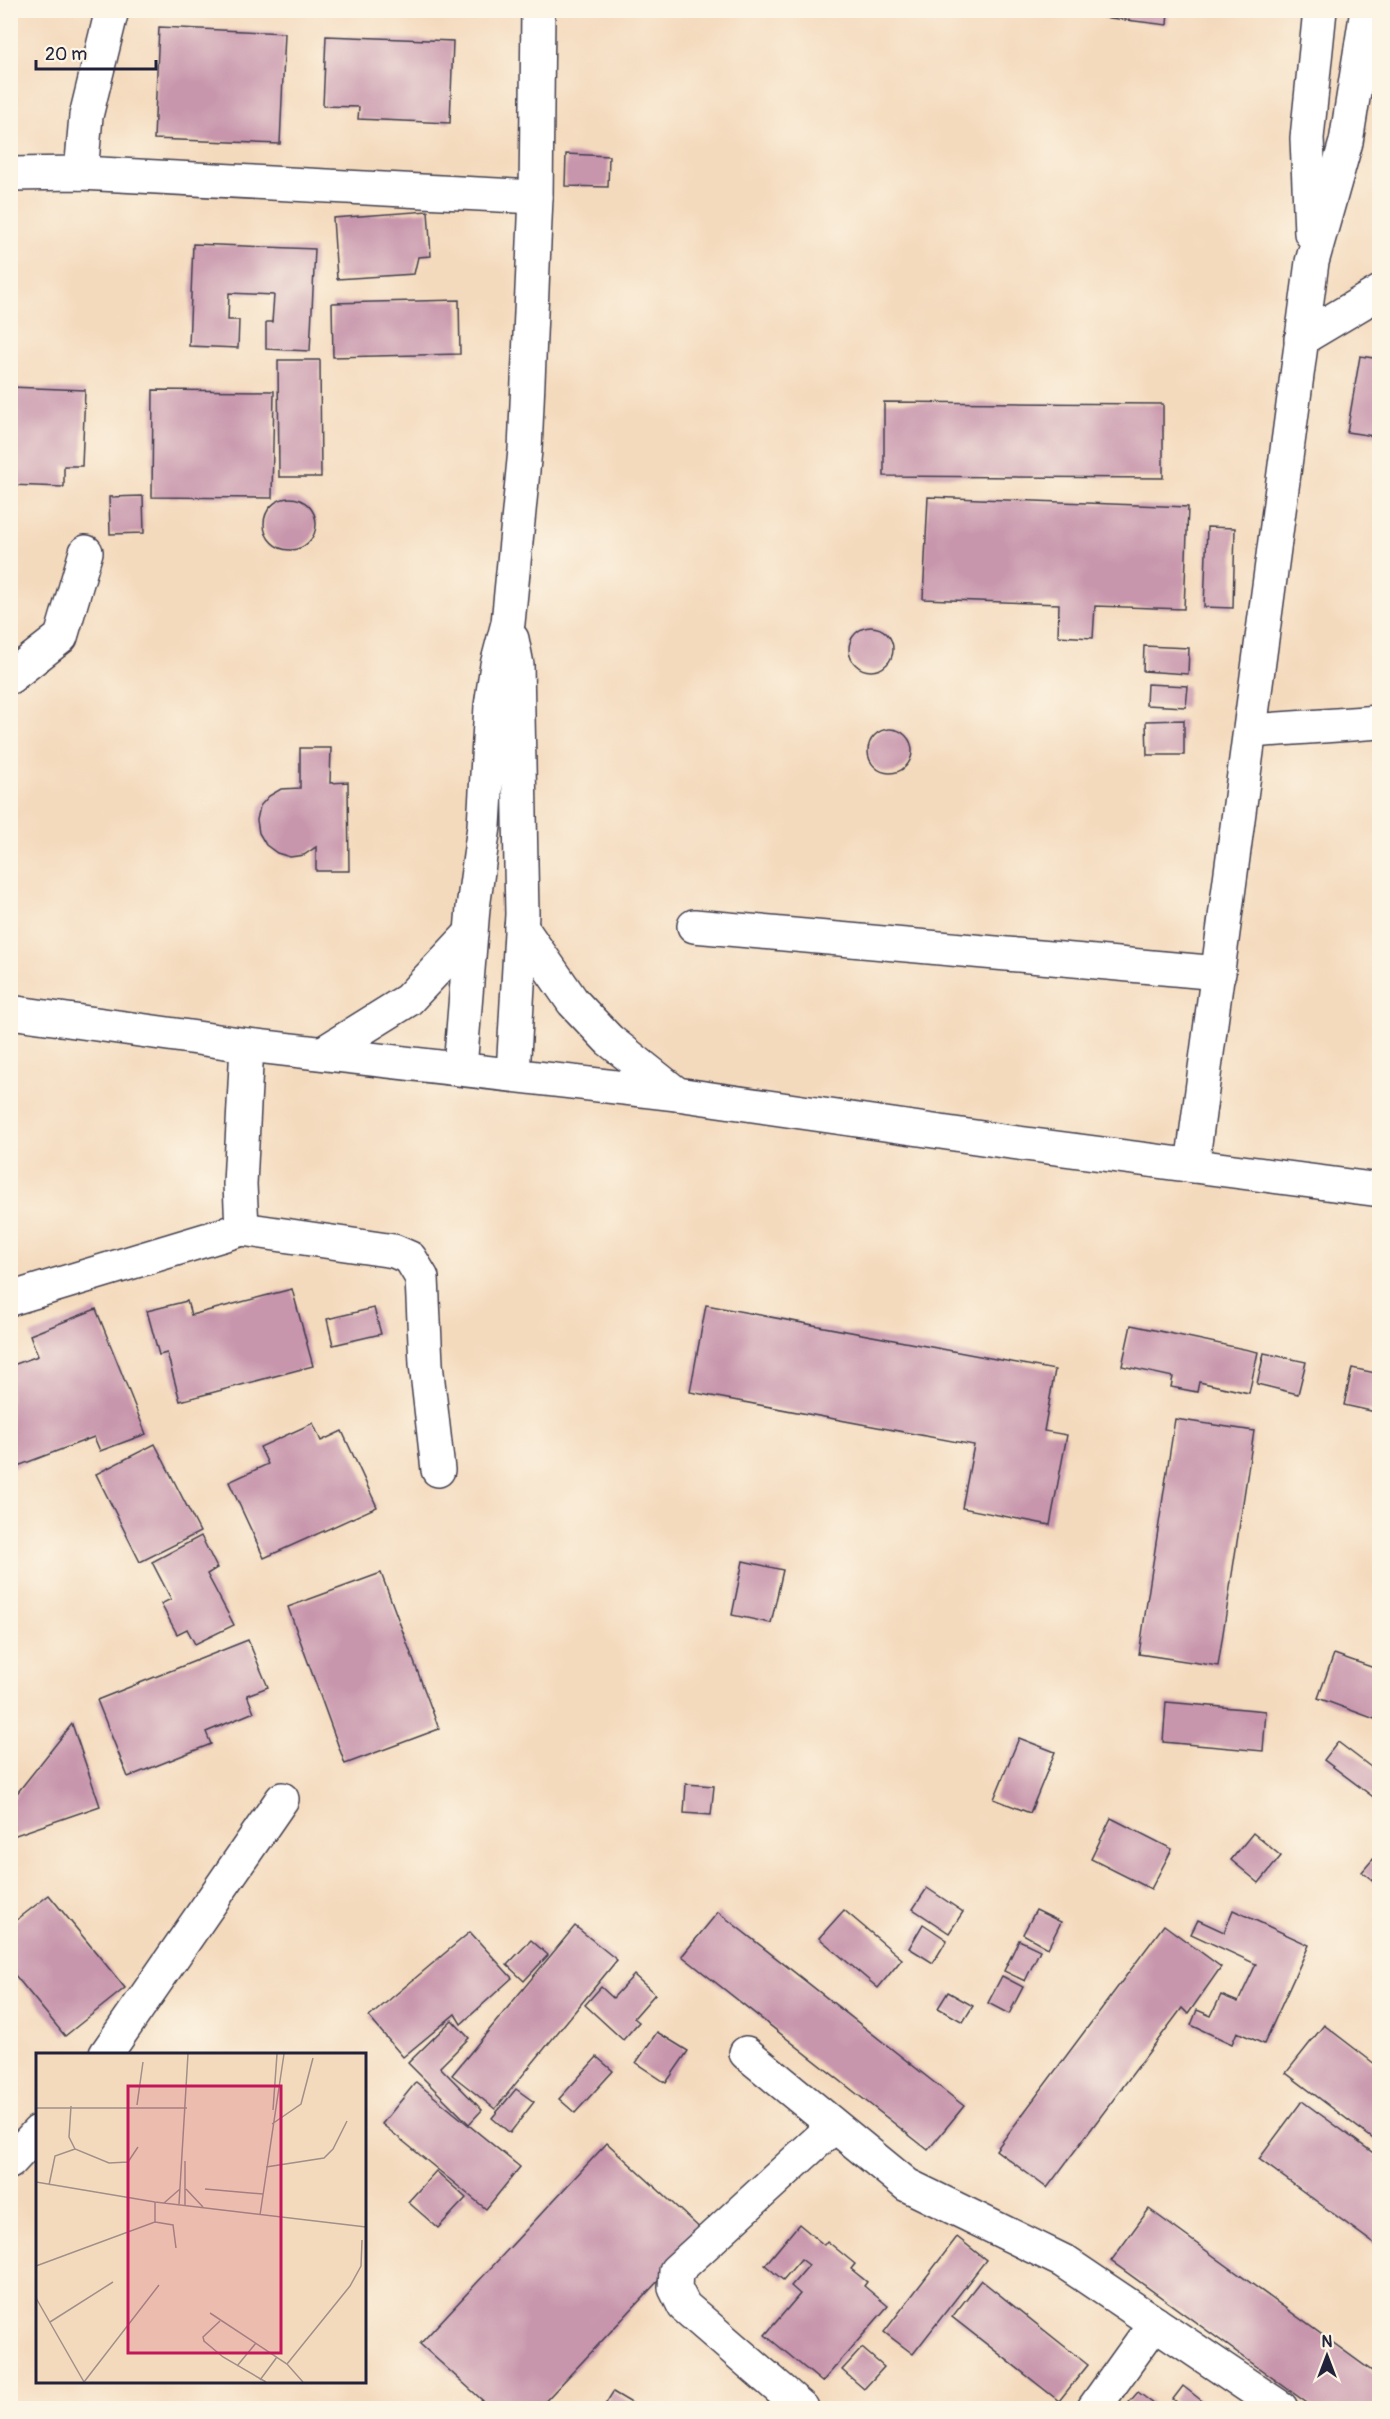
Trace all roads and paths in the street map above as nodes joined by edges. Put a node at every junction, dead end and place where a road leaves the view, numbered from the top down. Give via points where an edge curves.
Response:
1 (112, 10) edge
2 (538, 10) edge
3 (1320, 10) edge
4 (1367, 10) edge
5 (81, 173) junction
6 (10, 174) edge
7 (536, 197) junction
8 (1312, 262) junction
9 (1380, 292) edge
10 (1301, 339) junction
11 (86, 552) dead end
12 (508, 623) junction
13 (10, 677) edge
14 (1380, 722) edge
15 (1251, 731) junction
16 (694, 926) dead end
17 (521, 927) junction
18 (471, 933) junction
19 (1219, 973) junction
20 (10, 1012) edge
21 (247, 1045) junction
22 (323, 1053) junction
23 (460, 1068) junction
24 (513, 1074) junction
25 (677, 1094) junction
26 (1192, 1166) junction
27 (1380, 1190) edge
28 (242, 1229) junction
29 (10, 1299) edge
30 (438, 1470) dead end
31 (282, 1799) dead end
32 (107, 2053) edge
33 (746, 2053) dead end
34 (834, 2126) junction
35 (36, 2134) edge
36 (10, 2162) edge
37 (1155, 2323) junction
38 (802, 2409) edge
39 (1094, 2409) edge
40 (1281, 2409) edge

1 - 5 main road via 86,116
2 - 7 main road
3 - 8 main road via 1307,138
4 - 8 main road via 1346,142
5 - 6 main road
5 - 7 main road
7 - 12 main road via 525,450
8 - 10 main road
9 - 10 main road
10 - 15 main road
11 - 13 main road via 61,637
12 - 17 main road via 517,665
12 - 18 main road via 491,706 484,826
14 - 15 main road
15 - 19 main road
16 - 19 main road
17 - 24 main road
17 - 25 main road via 573,1002 609,1040
18 - 22 main road via 408,1000
18 - 23 main road
19 - 26 main road
20 - 21 main road
21 - 22 main road
21 - 28 main road via 240,1184
22 - 23 main road
23 - 24 main road
24 - 25 main road
25 - 26 main road
26 - 27 main road
28 - 29 main road
28 - 30 main road via 394,1251 410,1258 422,1278 426,1364
31 - 32 main road
33 - 34 main road
34 - 37 main road via 907,2185 1063,2261
34 - 38 main road via 676,2271 675,2288 684,2306
35 - 36 main road
37 - 39 main road
37 - 40 main road

